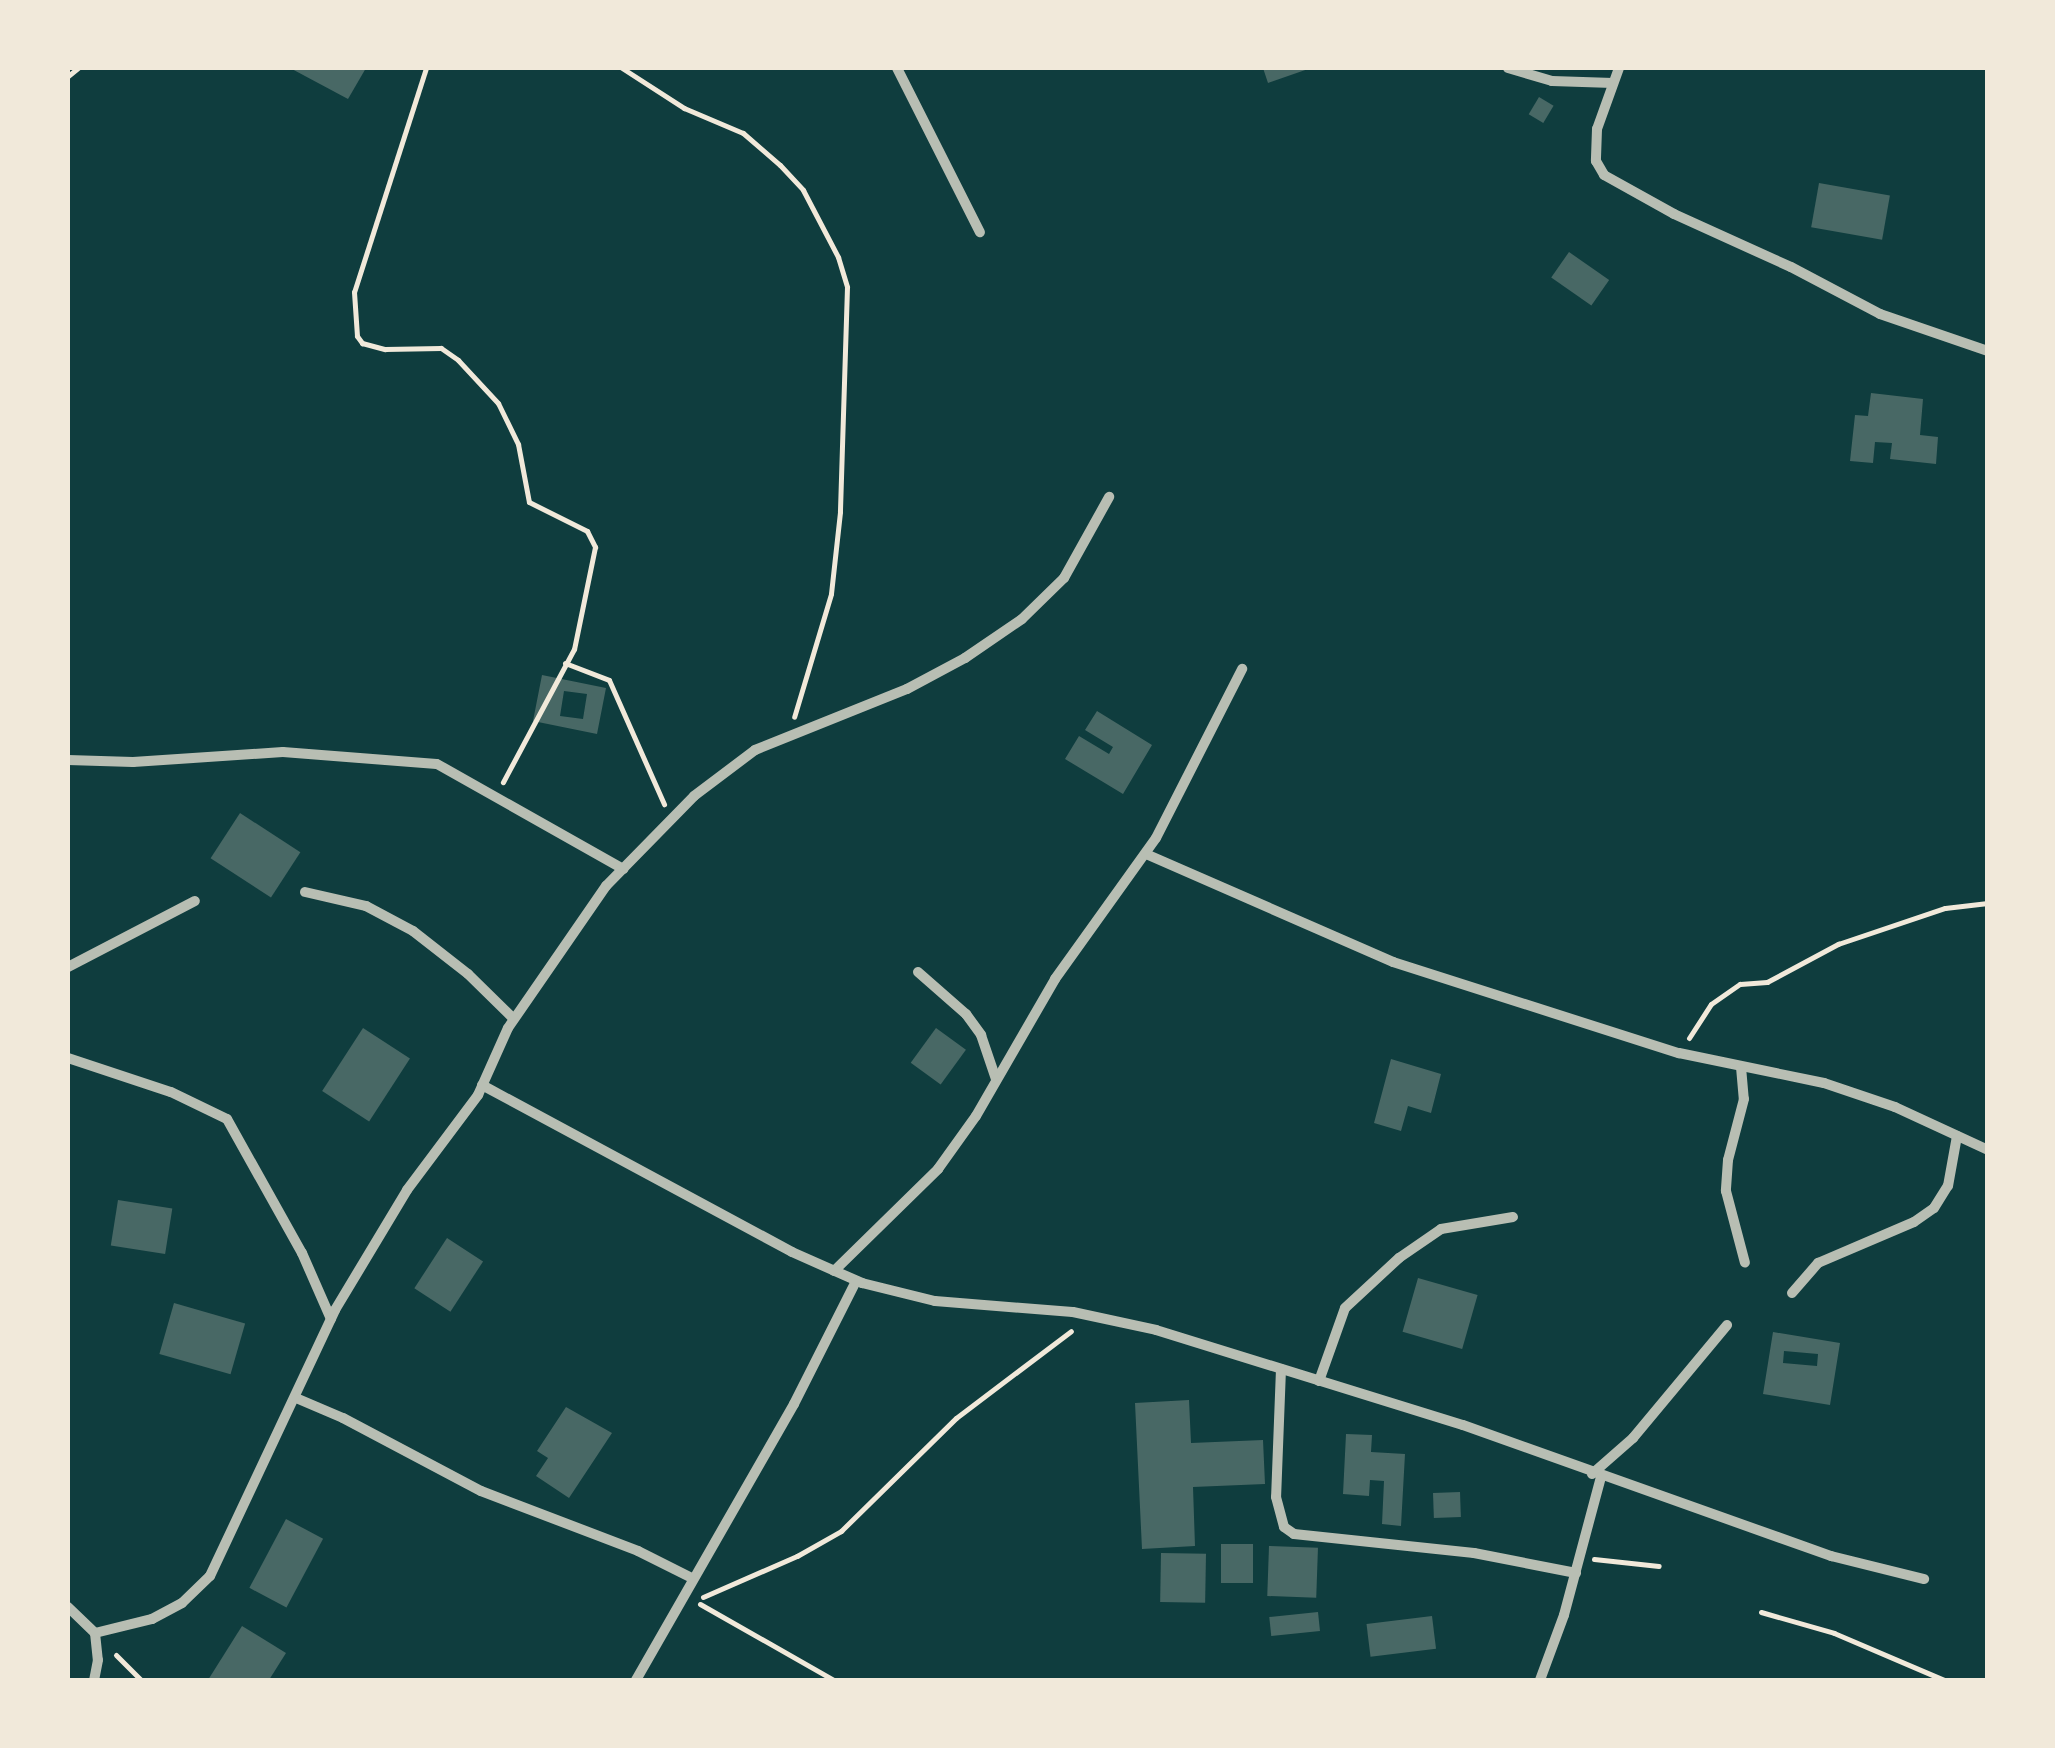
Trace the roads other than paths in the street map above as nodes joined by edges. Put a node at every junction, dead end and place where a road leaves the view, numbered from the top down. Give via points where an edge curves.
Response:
1 (897, 68) edge
2 (1508, 68) edge
3 (1619, 68) edge
4 (1613, 82) junction
5 (980, 232) dead end
6 (1988, 351) edge
7 (1108, 496) dead end
8 (1242, 669) dead end
9 (68, 760) edge
10 (1146, 854) junction
11 (623, 869) junction
12 (305, 892) dead end
13 (195, 901) dead end
14 (68, 966) edge
15 (918, 972) dead end
16 (514, 1019) junction
17 (68, 1058) edge
18 (1741, 1067) junction
19 (996, 1079) junction
20 (482, 1085) junction
21 (1956, 1136) junction
22 (1988, 1150) edge
23 (1513, 1217) dead end
24 (1745, 1264) dead end
25 (834, 1270) junction
26 (856, 1281) junction
27 (1792, 1293) dead end
28 (331, 1320) junction
29 (1727, 1325) dead end
30 (1281, 1369) junction
31 (1318, 1381) junction
32 (296, 1398) junction
33 (1597, 1475) junction
34 (1576, 1573) junction
35 (692, 1578) junction
36 (1924, 1579) dead end
37 (68, 1607) edge
38 (95, 1638) junction
39 (94, 1680) edge
40 (636, 1680) edge
41 (1540, 1680) edge

1 - 5 street
2 - 4 street via 1552,81
3 - 4 street
4 - 6 street via 1596,129 1596,161 1604,174 1880,314
7 - 11 street via 1064,578 1022,619 907,688 755,750
8 - 10 street
9 - 11 street via 284,752 437,764
10 - 18 street via 1394,962
10 - 19 street via 1056,979
11 - 16 street
12 - 16 street via 366,906 413,931
13 - 14 street
15 - 19 street via 966,1014
16 - 20 street
17 - 28 street via 171,1092 227,1119
18 - 21 street via 1824,1082
18 - 24 street via 1744,1099 1726,1191
19 - 25 street via 938,1169
20 - 25 street
20 - 28 street via 406,1190
21 - 22 street
21 - 27 street via 1948,1186 1934,1208 1818,1264
23 - 31 street via 1440,1229 1398,1258 1345,1308
25 - 26 street
26 - 30 street via 936,1301 1091,1316
26 - 35 street
28 - 32 street
29 - 33 street
30 - 31 street
30 - 34 street via 1276,1497 1284,1527 1294,1534 1474,1553
31 - 33 street
32 - 35 street via 481,1491
32 - 38 street via 210,1576 152,1619
33 - 34 street
33 - 36 street via 1830,1556
34 - 41 street
35 - 40 street
37 - 38 street
38 - 39 street

